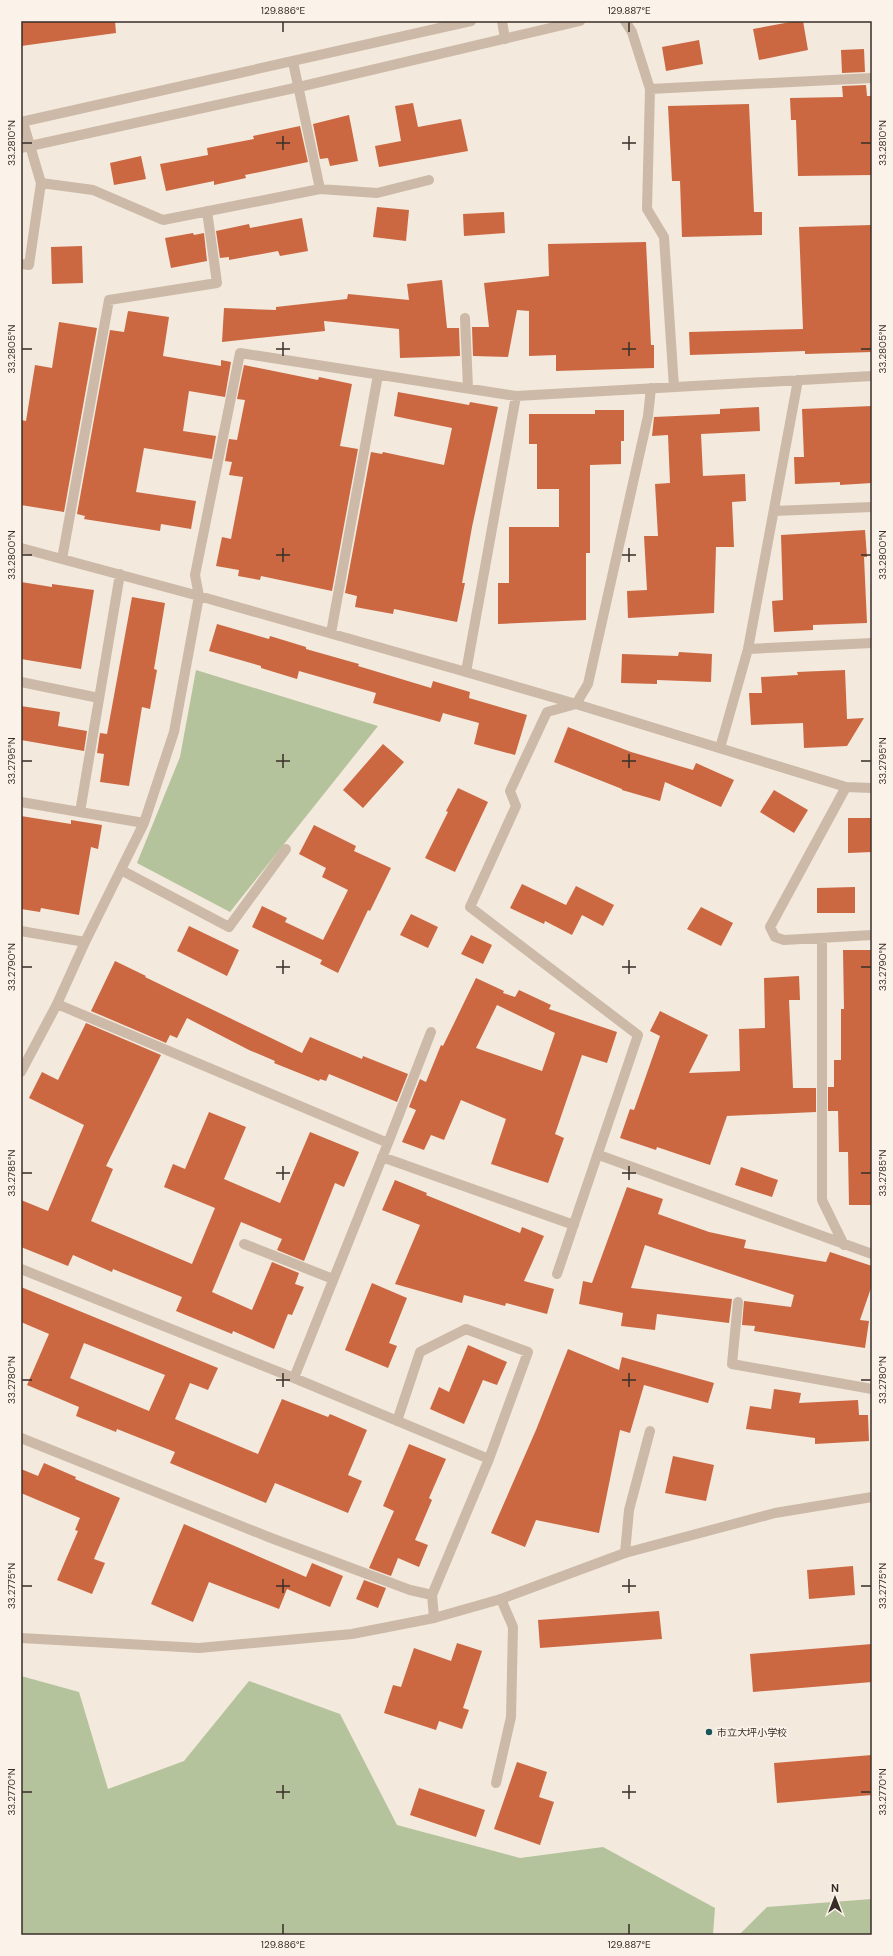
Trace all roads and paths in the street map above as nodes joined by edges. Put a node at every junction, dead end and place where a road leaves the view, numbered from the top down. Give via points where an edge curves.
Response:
1 (471, 21) edge
2 (502, 21) edge
3 (580, 21) edge
4 (625, 21) edge
5 (505, 39) junction
6 (294, 62) junction
7 (872, 78) edge
8 (299, 87) junction
9 (650, 89) junction
10 (22, 122) edge
11 (25, 147) edge
12 (429, 180) dead end
13 (41, 184) junction
14 (320, 189) junction
15 (207, 212) junction
16 (21, 264) edge
17 (465, 318) dead end
18 (378, 375) junction
19 (872, 376) edge
20 (798, 380) junction
21 (674, 387) junction
22 (468, 388) junction
23 (651, 388) junction
24 (516, 396) junction
25 (872, 507) edge
26 (774, 511) junction
27 (21, 548) edge
28 (62, 559) junction
29 (120, 574) junction
30 (199, 596) junction
31 (331, 633) junction
32 (872, 643) edge
33 (748, 649) junction
34 (466, 672) junction
35 (21, 682) edge
36 (99, 698) junction
37 (576, 704) junction
38 (720, 748) junction
39 (846, 787) junction
40 (872, 788) edge
41 (21, 802) edge
42 (80, 812) junction
43 (144, 823) junction
44 (286, 849) dead end
45 (121, 870) junction
46 (21, 931) edge
47 (872, 935) edge
48 (822, 938) junction
49 (85, 942) junction
50 (57, 1004) junction
51 (431, 1032) dead end
52 (21, 1072) edge
53 (388, 1143) junction
54 (599, 1154) junction
55 (382, 1157) junction
56 (574, 1225) junction
57 (244, 1244) dead end
58 (844, 1245) junction
59 (872, 1254) edge
60 (21, 1269) edge
61 (557, 1274) dead end
62 (333, 1279) junction
63 (738, 1302) dead end
64 (294, 1378) junction
65 (872, 1389) edge
66 (397, 1421) junction
67 (650, 1431) dead end
68 (21, 1438) edge
69 (489, 1459) junction
70 (872, 1497) edge
71 (625, 1553) junction
72 (432, 1595) junction
73 (501, 1599) junction
74 (434, 1618) junction
75 (21, 1638) edge
76 (496, 1783) dead end

1 - 6 street
2 - 5 street
3 - 5 street
4 - 9 street via 632,32
5 - 8 street
6 - 8 street
6 - 10 street
7 - 9 street
8 - 11 street
8 - 14 street
9 - 21 street via 647,209 664,237
10 - 11 street
11 - 13 street
12 - 14 street via 377,192
13 - 15 street via 93,190 163,220
13 - 16 street via 28,265
14 - 15 street
15 - 28 street via 217,283 109,300
17 - 22 street
18 - 22 street
18 - 30 street via 240,353 195,575
18 - 31 street
19 - 20 street
20 - 21 street
20 - 26 street
21 - 23 street
22 - 24 street
23 - 24 street
23 - 37 street via 648,416 588,684
24 - 34 street
25 - 26 street
26 - 33 street
27 - 28 street
28 - 29 street
29 - 30 street
29 - 36 street
30 - 31 street
30 - 43 street via 174,732
31 - 34 street
32 - 33 street
33 - 38 street
34 - 37 street
35 - 36 street
36 - 42 street
37 - 38 street
37 - 54 street via 547,712 510,791 516,806 470,907 638,1035
38 - 39 street
39 - 40 street
39 - 48 street via 770,927 774,937 784,940
41 - 42 street
42 - 43 street
43 - 45 street
44 - 45 street via 229,927
45 - 49 street
46 - 49 street
47 - 48 street
48 - 58 street via 822,1200
49 - 50 street
50 - 52 street
50 - 53 street
51 - 53 street
53 - 55 street
54 - 56 street
54 - 58 street
55 - 56 street
55 - 62 street
56 - 61 street
57 - 62 street
58 - 59 street
60 - 64 street
62 - 64 street
63 - 65 street via 732,1364
64 - 66 street
66 - 69 street
66 - 69 street via 420,1352 452,1335 466,1328 528,1352
67 - 71 street via 629,1510
68 - 72 street via 271,1538 410,1590
69 - 72 street
70 - 71 street via 775,1513
71 - 73 street
72 - 74 street
73 - 74 street
73 - 76 street via 513,1627 512,1709
74 - 75 street via 352,1634 199,1648

